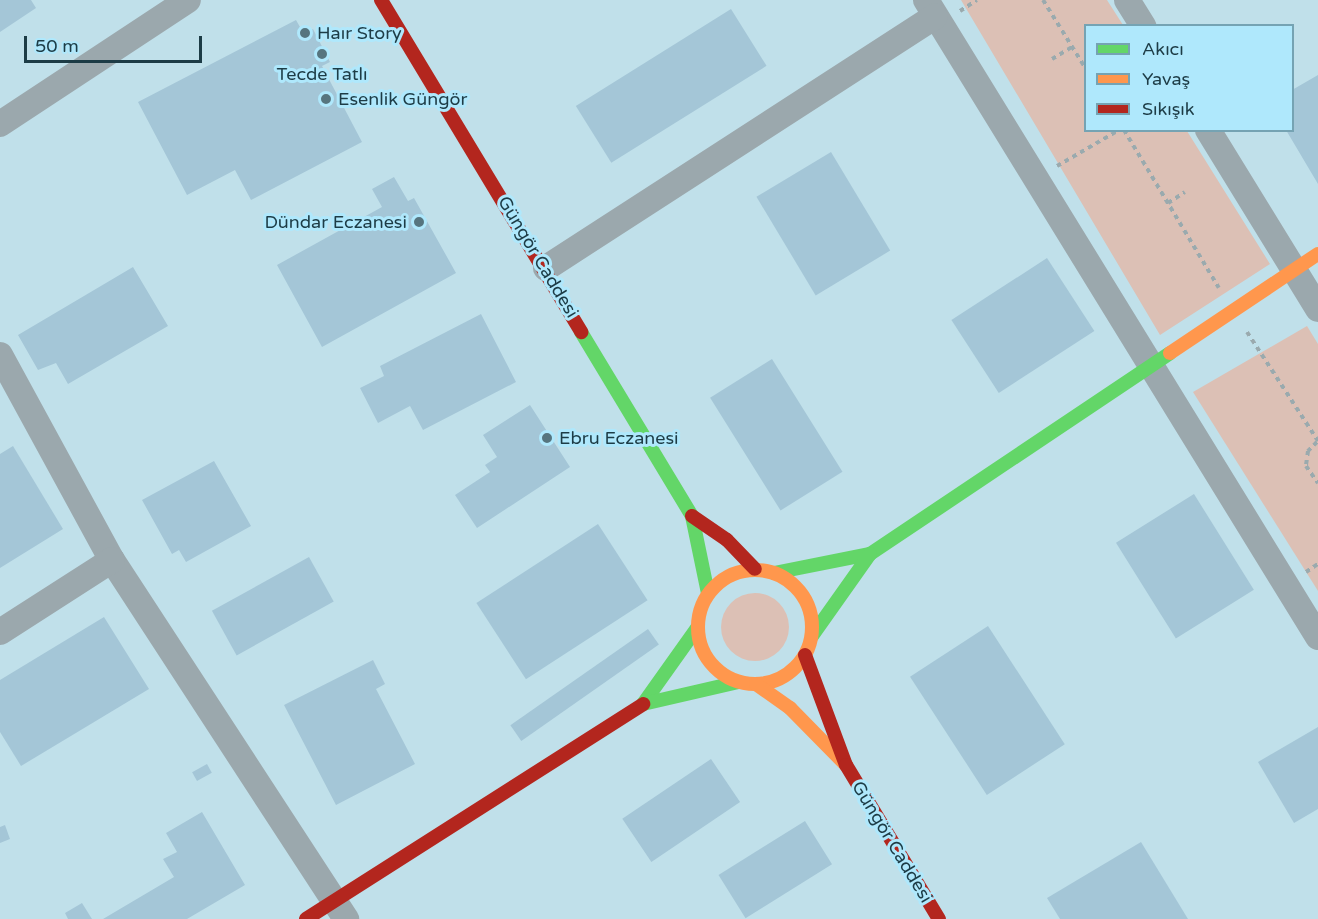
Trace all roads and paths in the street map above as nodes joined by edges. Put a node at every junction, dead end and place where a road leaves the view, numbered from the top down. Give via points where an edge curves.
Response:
1 (188, 0) edge
2 (381, 0) edge
3 (1043, 0) edge
4 (1127, 0) edge
5 (930, 8) edge
6 (1142, 24) edge
7 (1072, 47) junction
8 (1052, 59) dead end
9 (1084, 66) edge
10 (0, 124) edge
11 (1116, 132) edge
12 (1125, 132) edge
13 (1209, 132) edge
14 (1036, 178) junction
15 (1185, 192) dead end
16 (1168, 203) junction
17 (1318, 254) edge
18 (546, 268) junction
19 (1293, 268) junction
20 (1318, 309) edge
21 (1233, 310) junction
22 (0, 355) edge
23 (1152, 365) junction
24 (1318, 442) edge
25 (1318, 483) edge
26 (692, 516) junction
27 (870, 554) junction
28 (112, 560) junction
29 (755, 569) junction
30 (774, 573) junction
31 (708, 593) junction
32 (697, 628) junction
33 (0, 632) edge
34 (812, 636) junction
35 (1318, 637) edge
36 (805, 655) junction
37 (738, 682) junction
38 (756, 684) junction
39 (642, 704) junction
40 (846, 765) junction
41 (341, 910) edge
42 (306, 919) edge
43 (939, 919) edge

1 - 10 street
2 - 18 main road, Güngör Caddesi
3 - 7 path
4 - 6 street
5 - 14 street
5 - 18 street
7 - 8 path
7 - 9 path
11 - 14 path
12 - 16 path
13 - 19 street
14 - 23 street
15 - 16 path
16 - 21 path
17 - 19 main road
18 - 26 main road, Güngör Caddesi
19 - 20 street
19 - 21 main road
21 - 23 main road
21 - 24 path
22 - 28 street
23 - 27 main road
23 - 35 street
24 - 25 path via 1308,451 1306,466
26 - 29 main road via 728,540
26 - 31 main road
27 - 30 main road
27 - 34 main road
28 - 33 street
28 - 41 street
29 - 30 main road
29 - 31 main road via 737,572
30 - 34 main road via 792,583 805,598 812,616
31 - 32 main road
32 - 37 main road via 709,662
32 - 39 main road
34 - 36 main road
36 - 38 main road via 793,670 776,681
36 - 40 main road
37 - 38 main road
37 - 39 main road
38 - 40 main road via 790,708
39 - 41 main road
40 - 43 main road, Güngör Caddesi
41 - 42 main road

